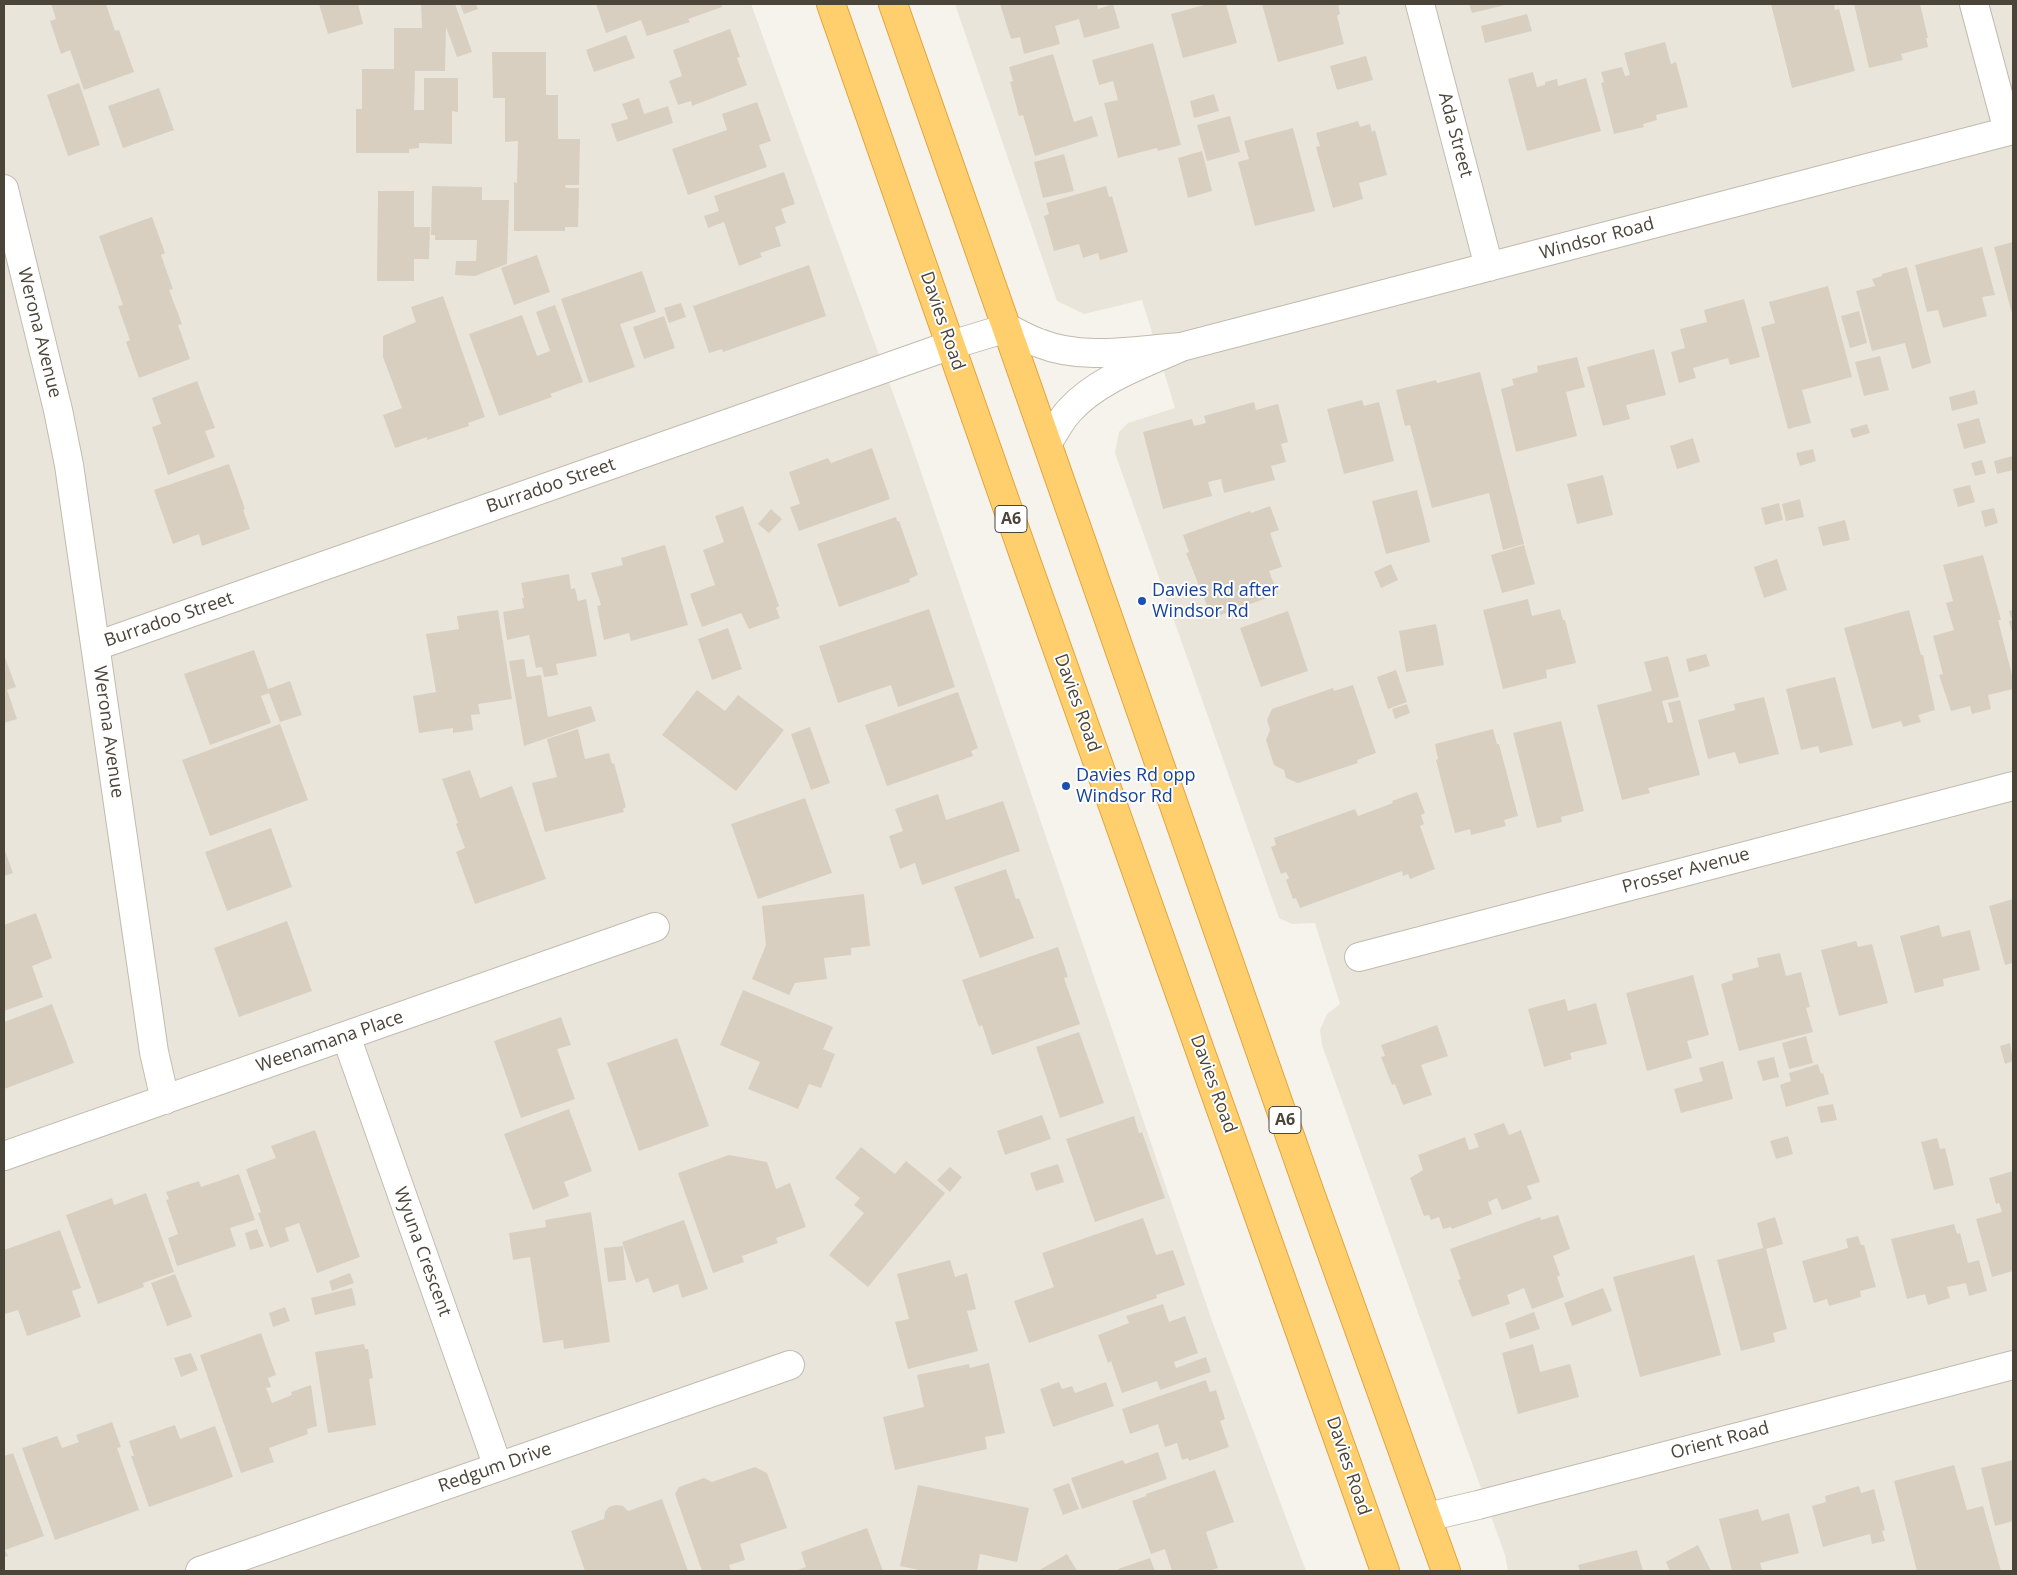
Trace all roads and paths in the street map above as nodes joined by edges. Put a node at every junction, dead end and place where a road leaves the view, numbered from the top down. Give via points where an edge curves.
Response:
1 (831, 4) edge
2 (893, 4) edge
3 (1420, 4) edge
4 (1974, 4) edge
5 (2010, 130) edge
6 (4, 189) edge
7 (1489, 267) junction
8 (1008, 328) junction
9 (950, 345) junction
10 (1181, 347) junction
11 (1048, 442) junction
12 (96, 646) junction
13 (2013, 786) edge
14 (655, 927) dead end
15 (1360, 957) dead end
16 (346, 1036) junction
17 (165, 1100) junction
18 (4, 1156) edge
19 (790, 1364) dead end
20 (2013, 1364) edge
21 (498, 1467) junction
22 (1427, 1517) junction
23 (246, 1563) edge
24 (200, 1571) edge
25 (1385, 1571) edge
26 (1446, 1571) edge

1 - 9 highway, Davies Road / A6
2 - 8 highway, A6
3 - 7 street, Ada Street
4 - 5 street
5 - 7 street, Windsor Road
6 - 12 street, Werona Avenue via 58,410
7 - 10 street, Windsor Road
8 - 9 street, Burradoo Street
8 - 10 street, Windsor Road via 1040,344 1067,350 1095,353
8 - 11 highway, A6
9 - 12 street, Burradoo Street
9 - 25 highway, Davies Road / A6
10 - 11 street, Windsor Road via 1084,396 1069,411
11 - 22 highway, A6 via 1310,1193
12 - 17 street, Werona Avenue via 154,1052
13 - 15 street, Prosser Avenue
14 - 16 street, Weenamana Place
16 - 17 street, Weenamana Place
16 - 21 street, Wyuna Crescent
17 - 18 street, Weenamana Place
19 - 21 street, Redgum Drive
20 - 22 street, Orient Road
21 - 23 street, Redgum Drive
22 - 26 highway, A6
23 - 24 street, Redgum Drive

